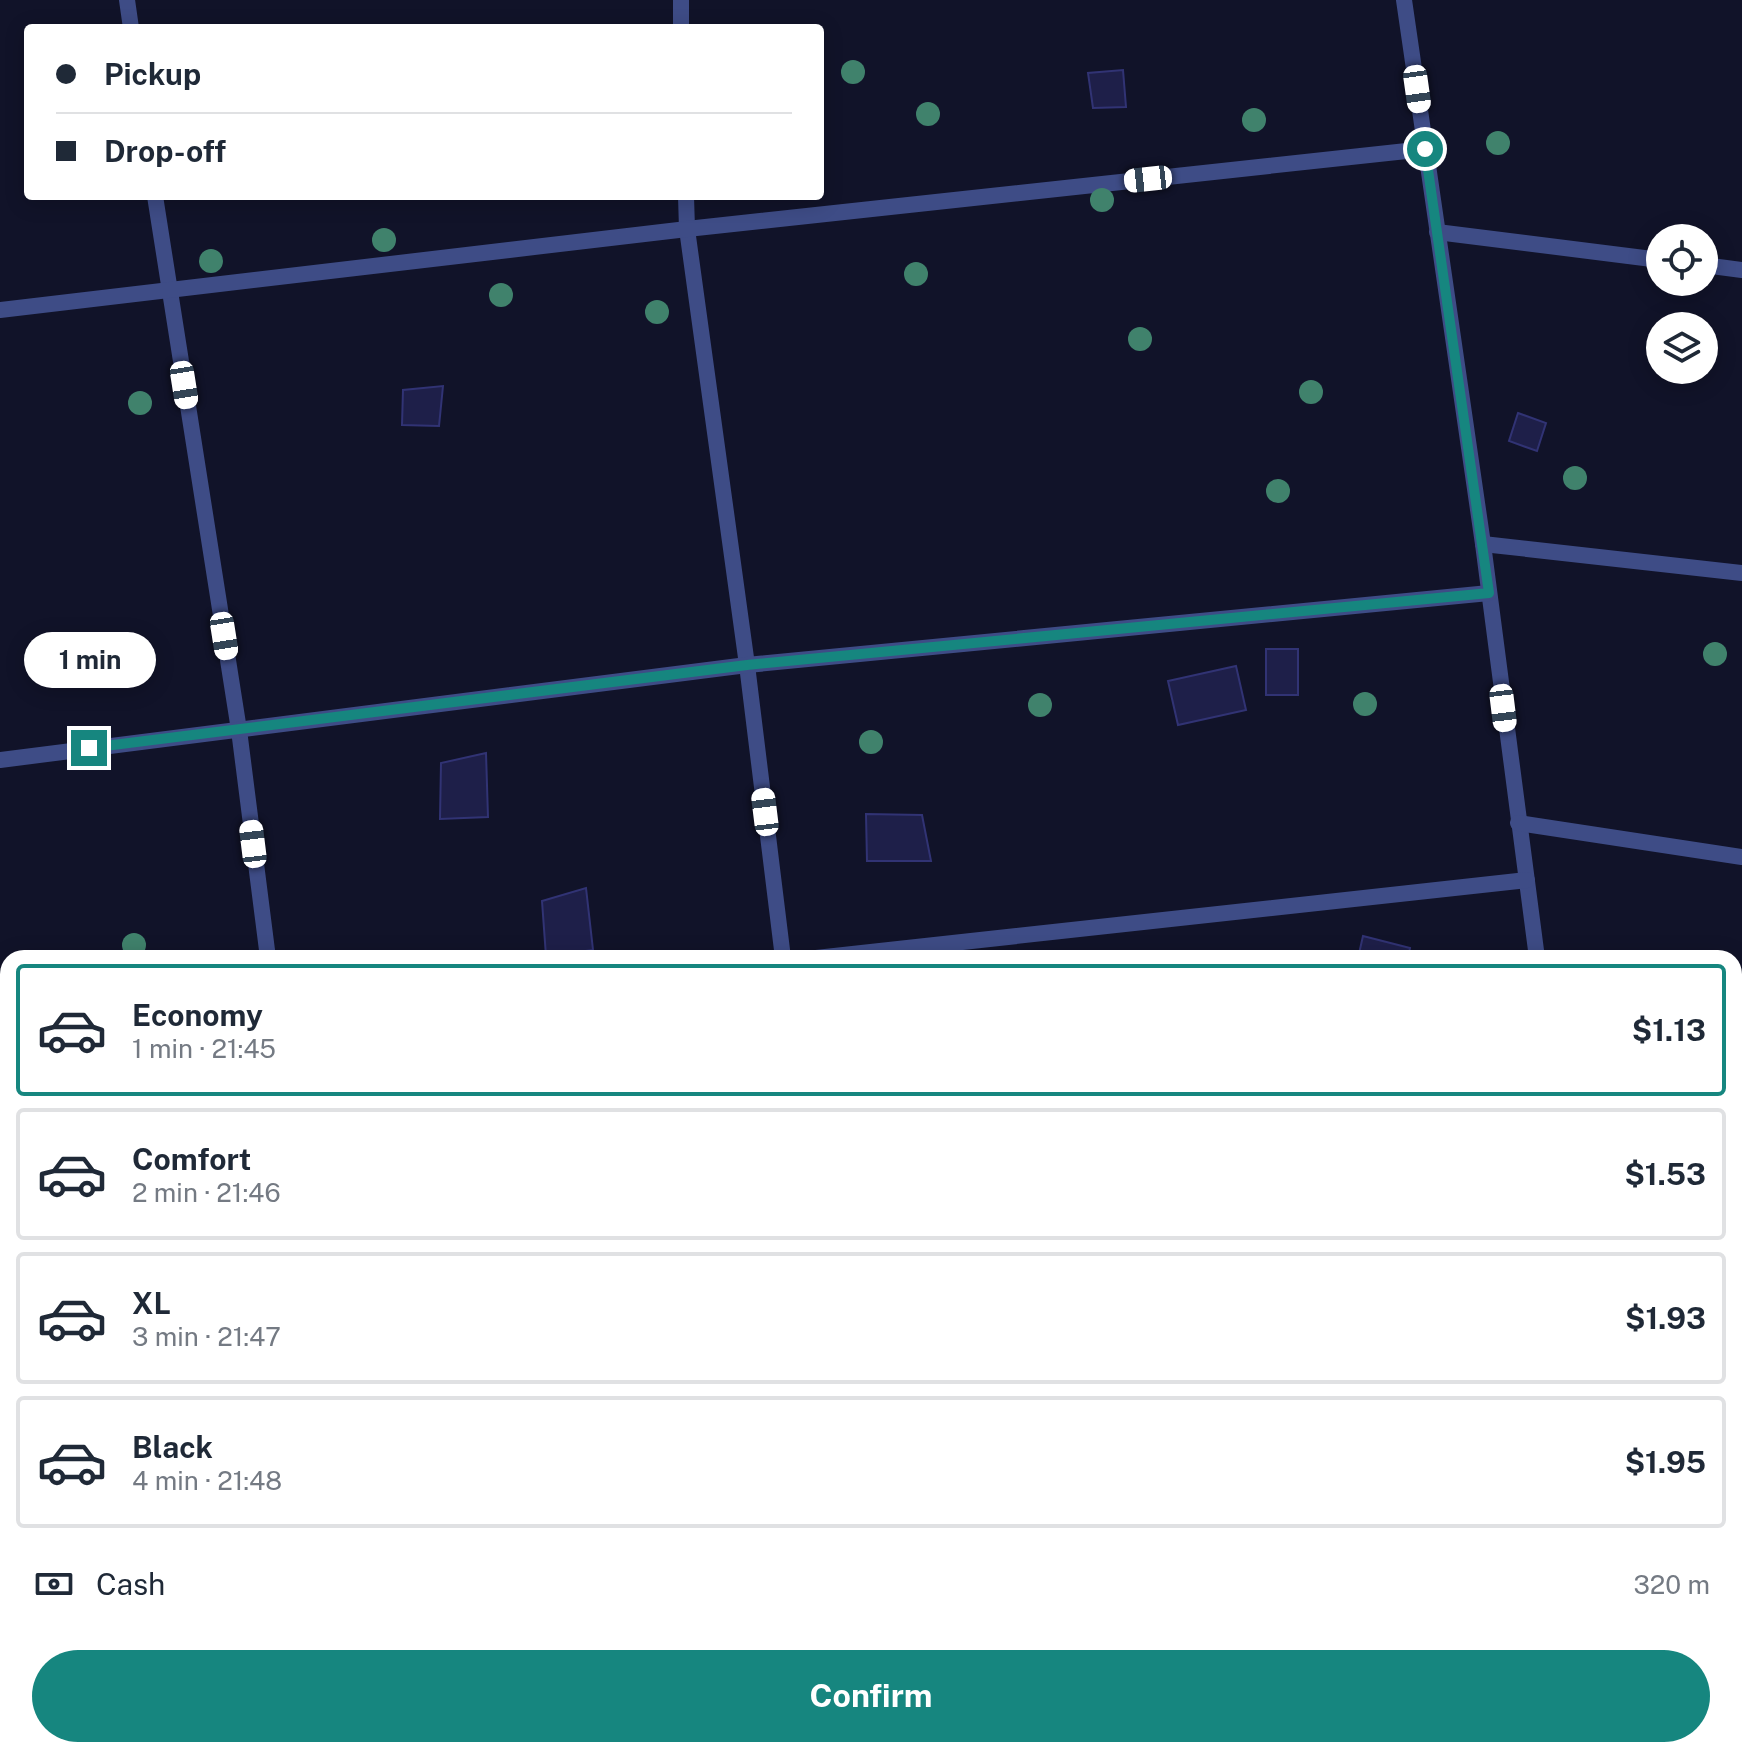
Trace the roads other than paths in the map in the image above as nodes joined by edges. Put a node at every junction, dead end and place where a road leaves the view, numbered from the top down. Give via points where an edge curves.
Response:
1 (127, 0) edge
2 (681, 0) edge
3 (1404, 0) edge
4 (130, 24) edge
5 (681, 24) edge
6 (1425, 149) junction
7 (156, 200) edge
8 (686, 200) edge
9 (687, 229) junction
10 (1437, 232) junction
11 (1646, 258) edge
12 (1718, 267) edge
13 (1742, 270) edge
14 (169, 292) junction
15 (0, 310) edge
16 (1483, 544) junction
17 (1742, 573) edge
18 (1489, 593) junction
19 (747, 665) junction
20 (239, 730) junction
21 (0, 760) edge
22 (1518, 823) junction
23 (1742, 857) edge
24 (1527, 880) junction
25 (267, 950) edge
26 (782, 950) edge
27 (889, 950) edge
28 (1536, 950) edge

1 - 4 street
2 - 5 street
3 - 6 street
6 - 9 street
6 - 10 street
7 - 14 street
8 - 9 street
9 - 14 street
9 - 19 street
10 - 11 street
10 - 16 street
12 - 13 street
14 - 15 street
14 - 20 street
16 - 17 street
16 - 18 street
18 - 19 street
18 - 22 street
19 - 20 street
19 - 26 street
20 - 21 street
20 - 25 street
22 - 23 street
22 - 24 street
24 - 27 street
24 - 28 street

